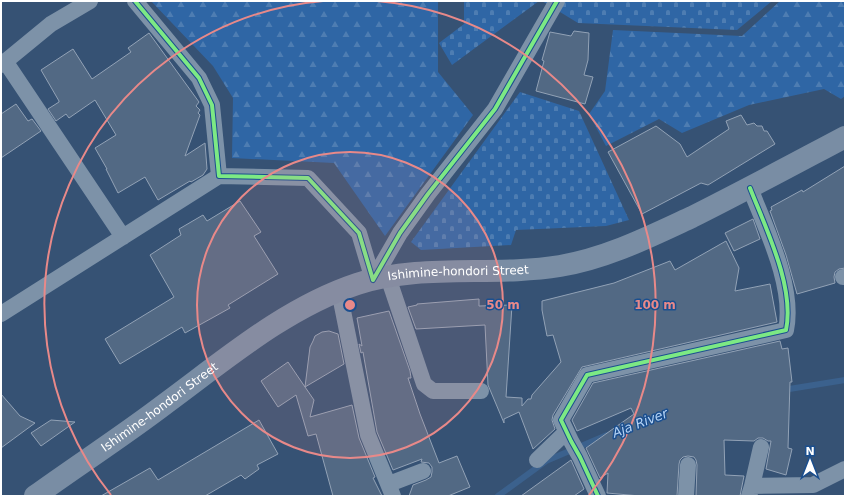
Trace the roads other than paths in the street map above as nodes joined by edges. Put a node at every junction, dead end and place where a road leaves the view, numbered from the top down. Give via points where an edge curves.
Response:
1 (90, 1) edge
2 (135, 1) edge
3 (557, 1) edge
4 (3, 63) edge
5 (845, 137) edge
6 (219, 176) junction
7 (750, 188) junction
8 (123, 237) junction
9 (381, 278) junction
10 (339, 291) junction
11 (1, 314) edge
12 (481, 391) dead end
13 (568, 436) junction
14 (761, 447) dead end
15 (537, 460) dead end
16 (688, 465) dead end
17 (845, 469) edge
18 (423, 471) dead end
19 (391, 490) edge
20 (751, 491) edge
21 (815, 491) edge
22 (35, 496) edge
23 (598, 496) edge
24 (686, 496) edge

1 - 4 street via 52,24
2 - 6 street via 199,78 212,105
3 - 9 street via 495,109 405,226
4 - 8 street
5 - 7 main road, Ishimine-hondori Street
6 - 8 street
6 - 9 street via 308,178 359,233
7 - 9 main road, Ishimine-hondori Street via 645,239 587,260 534,270 425,272
7 - 13 street via 782,271 789,317 786,330 587,375 561,420
8 - 11 street
9 - 10 main road, Ishimine-hondori Street
9 - 12 street via 424,384 433,391
10 - 19 street via 368,435
10 - 22 main road, Ishimine-hondori Street via 263,332
13 - 15 street
13 - 23 street
14 - 20 street
16 - 24 street
17 - 21 street
18 - 19 street
20 - 21 street

